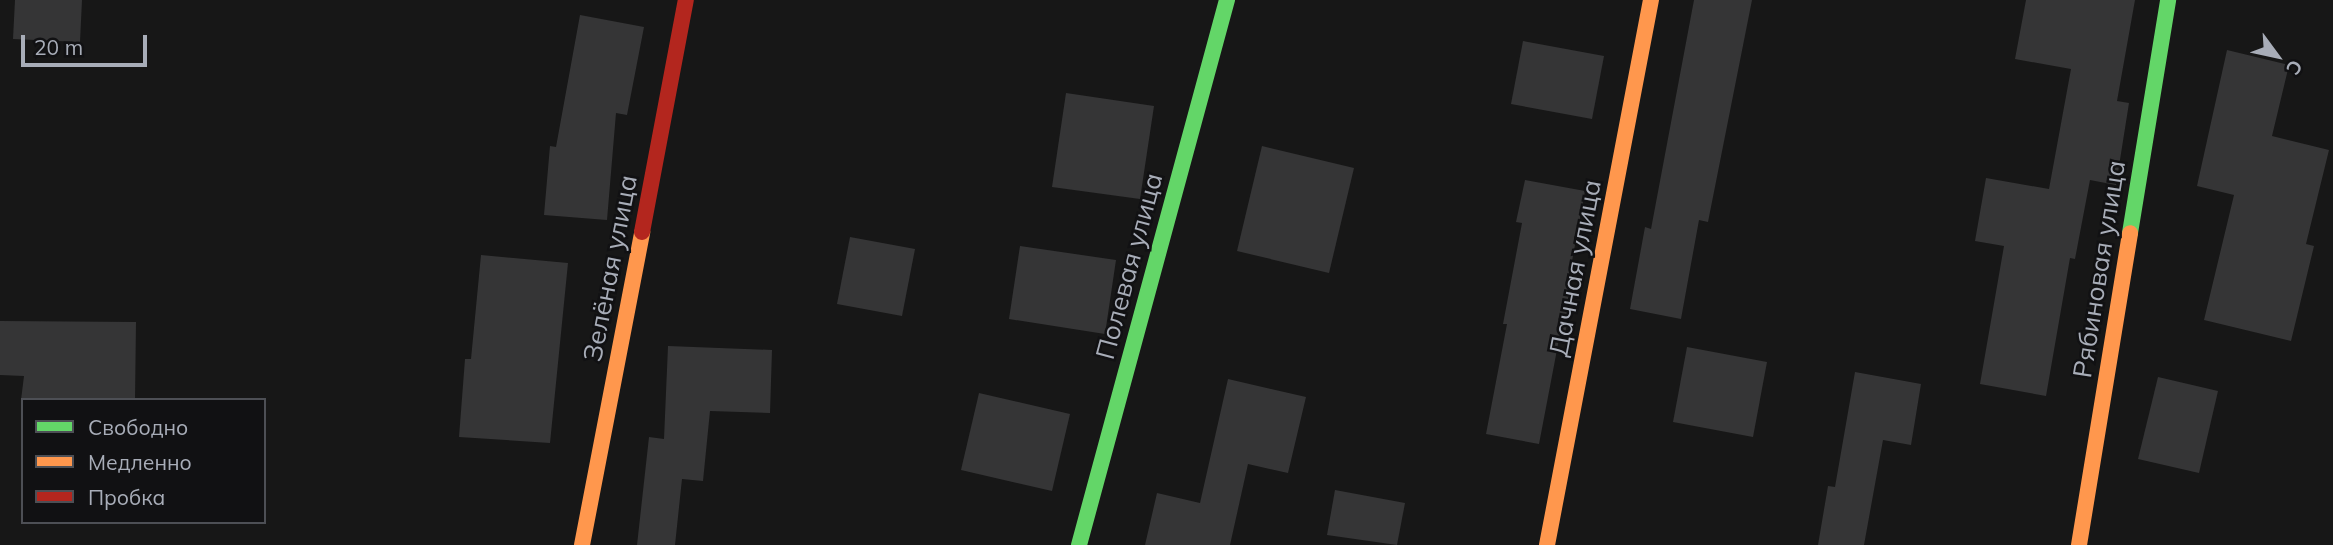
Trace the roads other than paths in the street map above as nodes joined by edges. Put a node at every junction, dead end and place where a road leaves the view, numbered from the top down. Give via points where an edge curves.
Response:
1 (686, 0) edge
2 (1227, 0) edge
3 (1651, 0) edge
4 (2168, 0) edge
5 (582, 545) edge
6 (1079, 545) edge
7 (1547, 545) edge
8 (2078, 545) edge

1 - 5 street, Зелёная улица
2 - 6 street, Полевая улица
3 - 7 street, Дачная улица
4 - 8 street, Рябиновая улица

